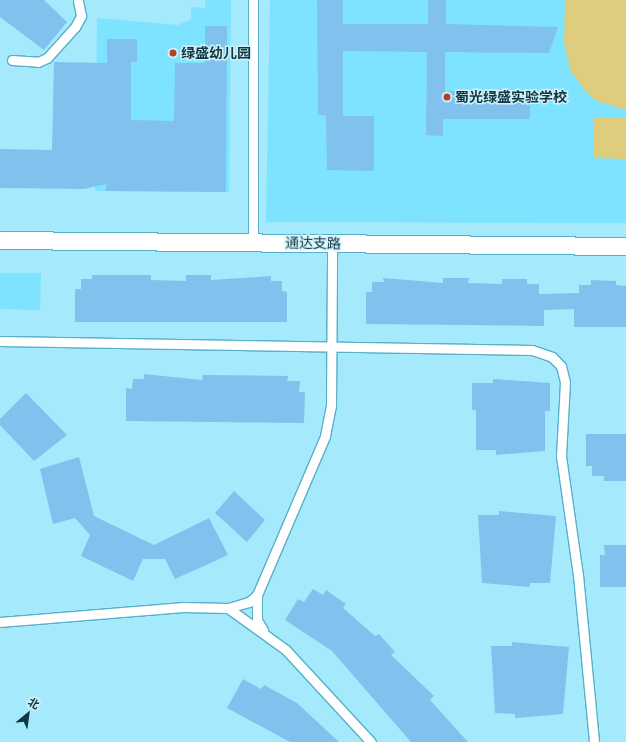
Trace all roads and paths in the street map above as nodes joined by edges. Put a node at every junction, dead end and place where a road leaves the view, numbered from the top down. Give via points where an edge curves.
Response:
1 (78, 0) edge
2 (253, 0) edge
3 (12, 60) dead end
4 (0, 240) edge
5 (253, 242) junction
6 (332, 243) junction
7 (626, 246) edge
8 (0, 341) edge
9 (331, 347) junction
10 (257, 595) junction
11 (228, 608) junction
12 (0, 622) edge
13 (267, 635) junction
14 (371, 742) edge
15 (594, 742) edge

1 - 3 lane via 81,16 75,27 47,58 38,62
2 - 5 lane
4 - 5 street, 通达支路
5 - 6 street, 通达支路
6 - 7 street, 通达支路
6 - 9 lane
8 - 9 lane
9 - 10 lane via 330,406 325,436
9 - 15 lane via 532,350 552,357 561,366 565,382 561,456 578,575
10 - 11 lane via 249,602
10 - 13 lane via 257,620
11 - 12 lane via 183,607
11 - 13 lane
13 - 14 lane via 312,675

